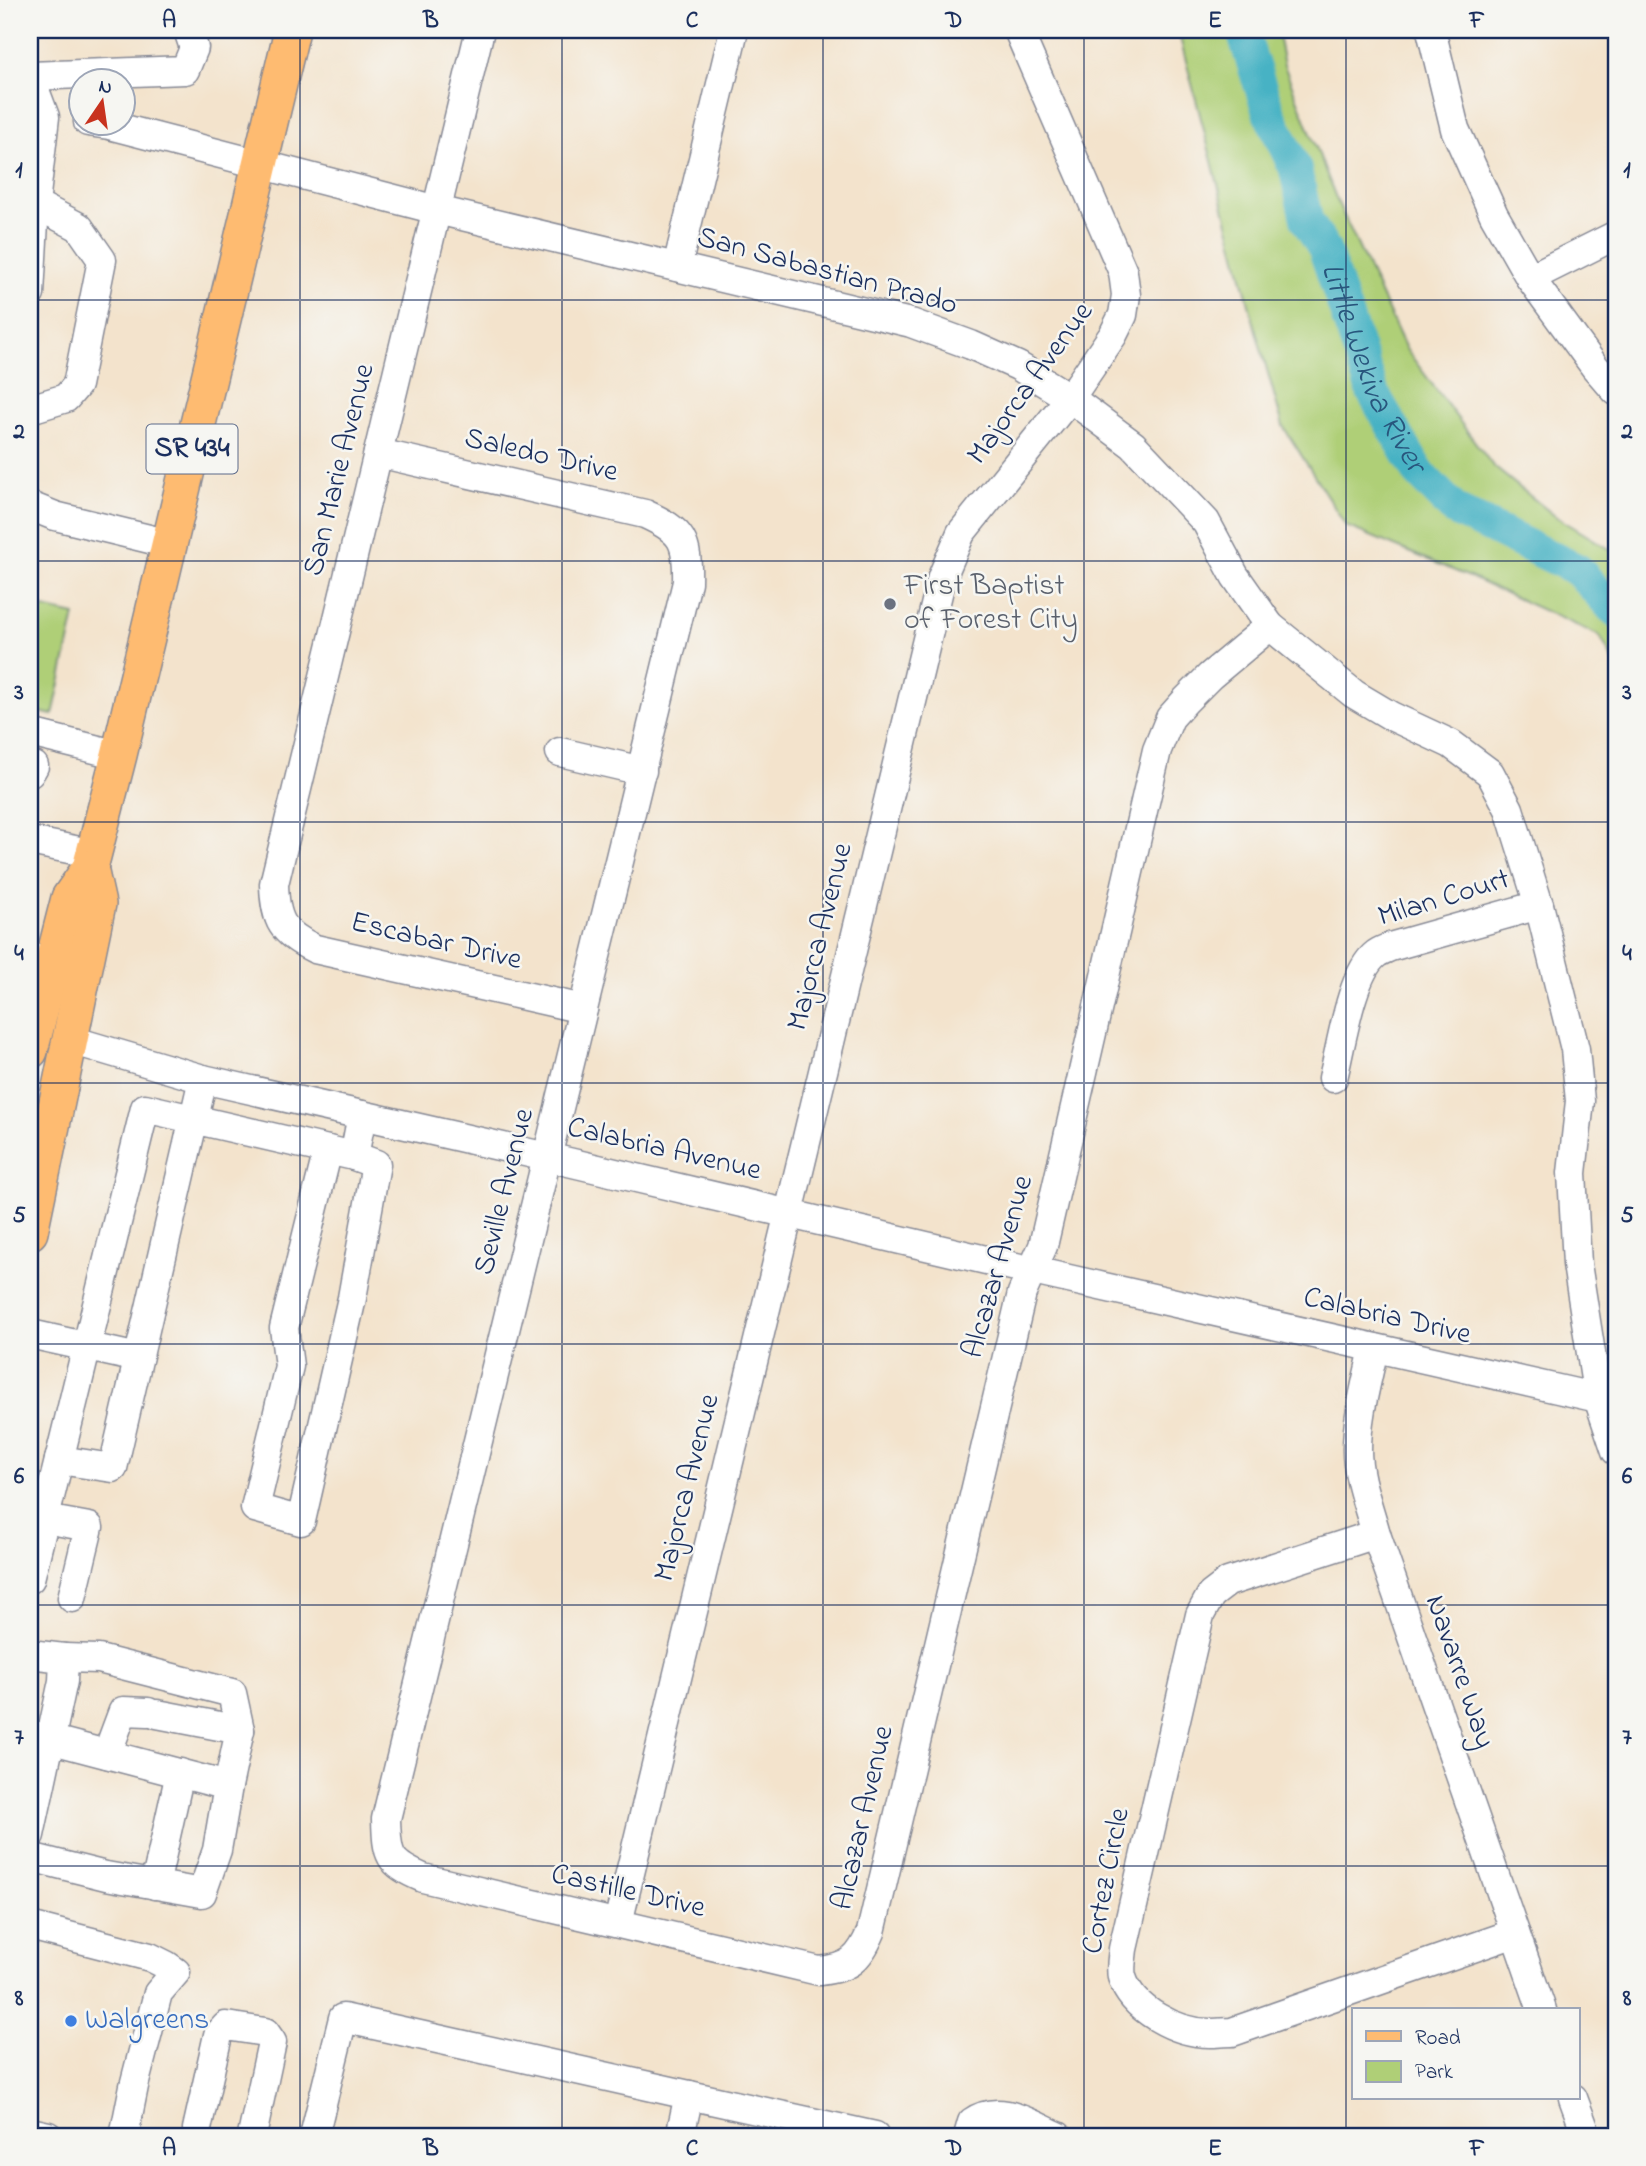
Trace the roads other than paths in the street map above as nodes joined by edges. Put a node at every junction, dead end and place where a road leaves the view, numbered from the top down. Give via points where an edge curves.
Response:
1 (188, 30) edge
2 (292, 30) edge
3 (480, 30) edge
4 (734, 30) edge
5 (1018, 30) edge
6 (1431, 30) edge
7 (30, 76) edge
8 (38, 118) edge
9 (66, 120) edge
10 (136, 132) edge
11 (260, 165) junction
12 (35, 204) junction
13 (437, 210) junction
14 (1616, 235) edge
15 (677, 267) junction
16 (1530, 278) junction
17 (30, 294) edge
18 (1616, 391) edge
19 (1070, 398) junction
20 (30, 409) edge
21 (378, 453) junction
22 (30, 506) edge
23 (682, 539) joint
24 (170, 544) junction
25 (1270, 626) junction
26 (30, 733) edge
27 (560, 752) dead end
28 (119, 755) junction
29 (642, 771) junction
30 (30, 841) edge
31 (92, 861) junction
32 (1539, 905) junction
33 (62, 921) junction
34 (282, 925) joint
35 (41, 960) edge
36 (583, 1009) junction
37 (71, 1040) junction
38 (30, 1047) edge
39 (1333, 1078) dead end
40 (203, 1079) junction
41 (362, 1115) junction
42 (193, 1119) junction
43 (30, 1146) edge
44 (341, 1153) junction
45 (547, 1157) junction
46 (789, 1213) junction
47 (30, 1232) edge
48 (1032, 1271) junction
49 (1162, 1300) joint
50 (30, 1334) edge
51 (86, 1347) junction
52 (1374, 1348) junction
53 (138, 1358) junction
54 (1598, 1398) junction
55 (1616, 1451) edge
56 (59, 1460) junction
57 (37, 1515) edge
58 (1376, 1534) junction
59 (30, 1578) edge
60 (72, 1598) dead end
61 (30, 1654) edge
62 (64, 1658) junction
63 (129, 1667) junction
64 (142, 1712) junction
65 (240, 1730) junction
66 (41, 1736) edge
67 (107, 1754) junction
68 (180, 1773) junction
69 (228, 1786) junction
70 (30, 1835) edge
71 (30, 1857) edge
72 (391, 1859) joint
73 (155, 1885) junction
74 (618, 1923) junction
75 (30, 1926) edge
76 (1515, 1933) junction
77 (150, 1957) junction
78 (852, 1962) joint
79 (1541, 2008) edge
80 (689, 2095) junction
81 (1574, 2100) edge
82 (129, 2112) edge
83 (197, 2129) dead end
84 (30, 2132) edge
85 (48, 2136) edge
86 (251, 2136) edge
87 (314, 2136) edge
88 (680, 2136) edge
89 (875, 2136) edge
90 (968, 2136) edge
91 (1058, 2136) edge
92 (1587, 2136) edge

1 - 7 street via 194,48 185,69
2 - 11 main road, SR 434
3 - 13 street, San Marie Avenue
4 - 15 street
5 - 19 street, Majorca Avenue via 1123,272 1123,315
6 - 16 street via 1455,129 1494,215
7 - 8 street
8 - 9 street
8 - 12 street
10 - 11 street, San Sabastian Prado
11 - 13 street, San Sabastian Prado
11 - 24 main road, SR 434
12 - 17 street
12 - 20 street via 79,227 102,260 77,385 66,398
13 - 15 street, San Sabastian Prado
13 - 21 street, San Marie Avenue
14 - 16 street
15 - 19 street, San Sabastian Prado via 911,323 1018,366
16 - 18 street
19 - 25 street, San Sabastian Prado via 1133,445 1206,522 1235,576
19 - 46 street, Majorca Avenue via 961,533 942,578
21 - 23 street, Saledo Drive via 645,514 666,523
21 - 34 street, San Marie Avenue via 274,884
22 - 24 street
23 - 29 street, Seville Avenue via 688,560 687,582
24 - 28 main road, SR 434
25 - 32 street, San Sabastian Prado via 1354,694 1451,744 1490,773 1509,809
25 - 48 street, Alcazar Avenue via 1186,700 1170,718 1157,750 1043,1246
26 - 28 street
27 - 29 street
28 - 31 main road, SR 434
29 - 36 street, Seville Avenue
30 - 31 street
31 - 33 main road, SR 434 via 69,898
31 - 37 main road, SR 434 via 99,904
32 - 39 street, Milan Court via 1376,954 1356,986
32 - 54 street, San Sabastian Prado via 1575,1049 1580,1101 1572,1173 1577,1264
33 - 35 main road, SR 434
33 - 37 main road via 66,951 56,995
34 - 36 street, Escabar Drive via 294,939 314,949
35 - 38 main road, SR 434
36 - 45 street, Seville Avenue
37 - 40 street, Calabria Avenue
37 - 47 main road, SR 434
38 - 43 main road via 43,1086
40 - 41 street, Calabria Avenue
40 - 42 street
41 - 44 street
41 - 45 street, Calabria Avenue
42 - 44 street
42 - 51 street via 145,1108
42 - 53 street
44 - 44 street via 284,1328 289,1366 254,1508 301,1521 352,1298 376,1164
45 - 46 street, Calabria Avenue
45 - 72 street, Seville Avenue via 386,1819
46 - 48 street, Calabria Avenue
46 - 74 street, Majorca Avenue
48 - 49 street, Calabria Avenue
48 - 78 street, Alcazar Avenue via 1022,1293 871,1932
49 - 52 street, Calabria Drive
50 - 51 street
51 - 53 street
51 - 56 street
52 - 54 street, Calabria Drive
52 - 58 street, Navarre Way via 1359,1417 1357,1452
53 - 56 street via 113,1468
54 - 55 street, San Sabastian Prado
56 - 57 street
57 - 59 street
57 - 60 street via 89,1527
58 - 76 street, Navarre Way
58 - 76 street, Cortez Circle via 1228,1582 1211,1595 1200,1615 1123,1950 1122,1975 1131,1994 1150,2012 1180,2028 1232,2032
61 - 62 street
62 - 63 street via 99,1659
62 - 66 street via 63,1681
63 - 64 street
63 - 65 street via 232,1693
64 - 65 street
64 - 67 street
65 - 69 street
66 - 67 street
66 - 70 street
67 - 68 street
68 - 69 street
68 - 73 street
69 - 73 street via 217,1850 202,1894
71 - 73 street
72 - 74 street, Castille Drive via 423,1878
74 - 78 street, Castille Drive via 819,1971
75 - 77 street
76 - 79 street, Navarre Way
77 - 82 street via 129,2035
77 - 82 street via 176,1972 158,1993
80 - 87 street via 343,2018
80 - 88 street
80 - 89 street
81 - 92 street
83 - 86 street via 218,2035 226,2026 245,2028 265,2032 272,2042
84 - 85 street
90 - 91 street via 972,2122 982,2115 1007,2114

